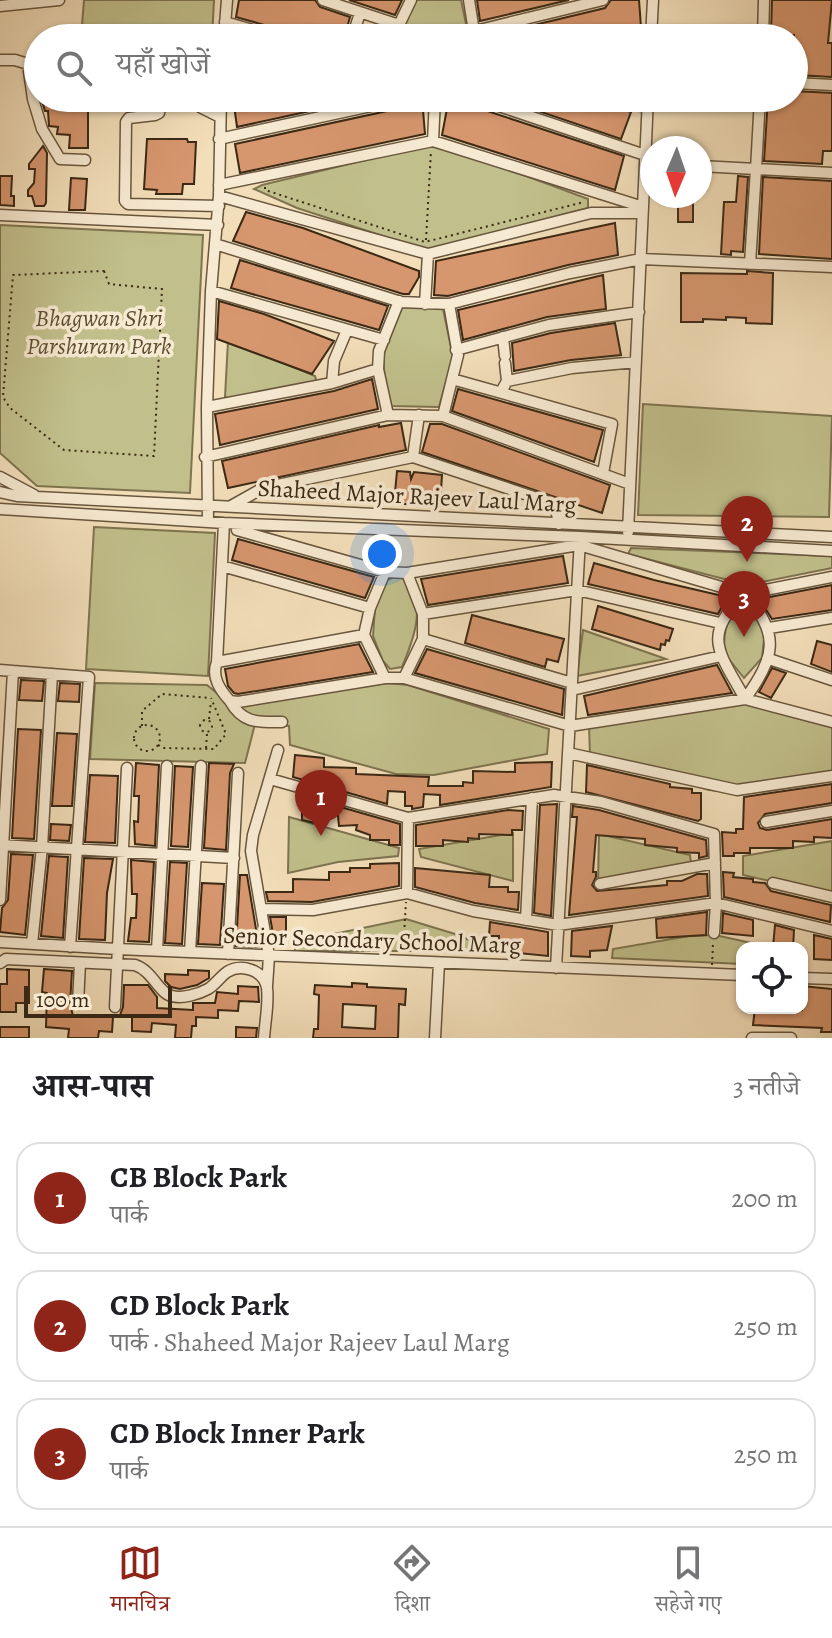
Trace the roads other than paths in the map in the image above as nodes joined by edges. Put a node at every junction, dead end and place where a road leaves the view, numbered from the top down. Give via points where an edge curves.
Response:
1 (59, 0) edge
2 (227, 0) edge
3 (323, 0) edge
4 (411, 0) edge
5 (469, 0) edge
6 (603, 0) edge
7 (653, 0) edge
8 (764, 0) edge
9 (0, 6) edge
10 (360, 13) junction
11 (521, 20) junction
12 (225, 22) joint
13 (232, 24) edge
14 (356, 24) edge
15 (396, 24) edge
16 (403, 24) edge
17 (472, 24) edge
18 (507, 24) edge
19 (522, 24) edge
20 (652, 24) edge
21 (763, 24) edge
22 (0, 60) edge
23 (24, 63) edge
24 (808, 84) edge
25 (832, 85) edge
26 (37, 112) edge
27 (159, 112) edge
28 (210, 112) edge
29 (220, 112) edge
30 (343, 112) edge
31 (434, 112) edge
32 (514, 112) edge
33 (648, 112) edge
34 (759, 112) edge
35 (220, 117) junction
36 (647, 136) edge
37 (219, 139) junction
38 (432, 144) junction
39 (640, 157) edge
40 (85, 160) dead end
41 (712, 167) edge
42 (756, 169) junction
43 (832, 173) edge
44 (219, 195) junction
45 (642, 210) junction
46 (0, 215) edge
47 (218, 225) junction
48 (215, 244) junction
49 (428, 254) junction
50 (641, 259) junction
51 (750, 264) junction
52 (832, 267) edge
53 (211, 291) junction
54 (399, 301) junction
55 (425, 304) junction
56 (449, 304) junction
57 (639, 312) junction
58 (347, 330) junction
59 (503, 337) junction
60 (384, 340) junction
61 (456, 350) junction
62 (636, 362) junction
63 (378, 369) junction
64 (452, 379) junction
65 (507, 381) junction
66 (332, 383) junction
67 (501, 392) junction
68 (207, 407) junction
69 (388, 415) junction
70 (419, 415) junction
71 (443, 416) junction
72 (205, 457) junction
73 (413, 457) junction
74 (603, 473) junction
75 (0, 477) edge
76 (630, 484) junction
77 (0, 492) edge
78 (38, 497) junction
79 (207, 506) junction
80 (229, 507) junction
81 (0, 509) edge
82 (208, 522) junction
83 (224, 523) junction
84 (559, 524) junction
85 (580, 525) junction
86 (629, 527) junction
87 (237, 530) dead end
88 (832, 537) edge
89 (628, 540) junction
90 (580, 541) junction
91 (832, 551) edge
92 (222, 566) junction
93 (385, 572) junction
94 (407, 573) junction
95 (832, 577) edge
96 (577, 590) junction
97 (745, 594) junction
98 (370, 608) junction
99 (423, 614) junction
100 (832, 618) edge
101 (720, 623) junction
102 (769, 628) junction
103 (364, 635) junction
104 (423, 639) junction
105 (721, 656) junction
106 (769, 659) junction
107 (217, 662) junction
108 (0, 670) edge
109 (13, 671) junction
110 (52, 674) junction
111 (385, 678) junction
112 (404, 678) junction
113 (832, 680) edge
114 (572, 686) junction
115 (745, 699) junction
116 (230, 701) junction
117 (282, 722) dead end
118 (832, 722) edge
119 (570, 726) junction
120 (278, 750) dead end
121 (568, 753) junction
122 (167, 766) dead end
123 (201, 766) dead end
124 (127, 768) dead end
125 (238, 773) dead end
126 (832, 776) edge
127 (270, 779) junction
128 (565, 796) junction
129 (532, 798) junction
130 (832, 811) edge
131 (408, 818) junction
132 (766, 822) dead end
133 (2, 845) edge
134 (42, 847) junction
135 (77, 849) junction
136 (123, 852) junction
137 (161, 854) junction
138 (196, 856) junction
139 (234, 858) junction
140 (715, 863) junction
141 (773, 883) dead end
142 (600, 884) dead end
143 (407, 893) junction
144 (832, 897) edge
145 (0, 900) edge
146 (716, 903) junction
147 (261, 909) junction
148 (832, 918) edge
149 (526, 920) junction
150 (558, 925) junction
151 (832, 931) edge
152 (714, 933) road end
153 (0, 942) edge
154 (32, 944) junction
155 (70, 947) junction
156 (117, 949) junction
157 (157, 950) junction
158 (190, 952) junction
159 (228, 954) junction
160 (269, 956) junction
161 (0, 963) edge
162 (80, 963) junction
163 (439, 963) junction
164 (117, 965) junction
165 (556, 968) junction
166 (736, 975) edge
167 (808, 978) edge
168 (832, 979) edge
169 (267, 986) junction
170 (78, 1004) dead end
171 (115, 1007) dead end
172 (264, 1038) edge
173 (435, 1038) edge
174 (752, 1038) edge
175 (791, 1038) edge

1 - 9 street
2 - 12 street
3 - 10 street
4 - 16 street
5 - 17 street
6 - 11 street
7 - 20 street
8 - 21 street
10 - 14 street
10 - 15 street
11 - 18 street
11 - 19 street
12 - 13 street
22 - 23 street
24 - 25 street
26 - 40 street via 60,159
27 - 44 street via 126,122 125,201 145,206
28 - 35 street
29 - 35 street
30 - 37 street
31 - 38 street
32 - 39 street
33 - 36 street
34 - 42 street
35 - 37 street
37 - 44 street
38 - 44 street
38 - 45 street
41 - 42 street
42 - 43 street
42 - 51 street
44 - 47 street
44 - 49 street
45 - 49 street via 591,213
45 - 50 street
46 - 47 street
47 - 48 street
48 - 53 street
48 - 54 street
49 - 55 street
50 - 51 street
50 - 56 street
50 - 57 street
51 - 52 street
53 - 58 street
53 - 68 street
54 - 55 street
54 - 60 street
55 - 56 street
56 - 61 street
57 - 59 street
57 - 62 street
58 - 60 street
58 - 66 street via 334,361
59 - 61 street
59 - 65 street
60 - 63 street
61 - 64 street
62 - 65 street
62 - 76 street
63 - 66 street
63 - 69 street
64 - 67 street
64 - 71 street
65 - 67 street
66 - 68 street
67 - 74 street via 612,424
68 - 72 street
69 - 70 street
69 - 72 street
70 - 71 street
70 - 73 street
71 - 74 street
72 - 79 street
73 - 80 street via 263,488
73 - 84 street via 555,504
74 - 76 street
75 - 78 street
76 - 86 street
77 - 78 street, Shaheed Major Rajeev Laul Marg
78 - 79 street, Shaheed Major Rajeev Laul Marg
79 - 80 street, Shaheed Major Rajeev Laul Marg
79 - 82 street
80 - 84 street, Shaheed Major Rajeev Laul Marg
81 - 82 street, Shaheed Major Rajeev Laul Marg
82 - 83 street, Shaheed Major Rajeev Laul Marg
83 - 90 street, Shaheed Major Rajeev Laul Marg
83 - 92 street
84 - 85 street, Shaheed Major Rajeev Laul Marg
85 - 86 street, Shaheed Major Rajeev Laul Marg
85 - 90 street
86 - 88 street, Shaheed Major Rajeev Laul Marg
86 - 89 street
87 - 93 street
89 - 90 street, Shaheed Major Rajeev Laul Marg
89 - 91 street, Shaheed Major Rajeev Laul Marg
90 - 94 street
90 - 96 street
90 - 97 street
92 - 98 street
92 - 107 street
93 - 94 street
93 - 98 street
94 - 99 street
95 - 97 street
96 - 99 street
96 - 101 street
96 - 114 street
97 - 101 street
97 - 102 street
98 - 103 street
99 - 104 street
100 - 102 street
101 - 105 street
102 - 106 street
103 - 107 street
103 - 111 street
104 - 112 street
104 - 114 street
105 - 114 street
105 - 115 street
106 - 113 street
106 - 115 street
107 - 116 street via 214,674
108 - 109 street
109 - 110 street
109 - 133 street
110 - 134 street
110 - 135 street via 89,677
111 - 112 street
111 - 116 street
112 - 119 street
114 - 119 street
115 - 118 street
115 - 119 street
116 - 117 street via 246,720
119 - 121 street
120 - 127 street
121 - 126 street via 737,790
121 - 128 street
122 - 137 street
123 - 138 street
124 - 136 street
125 - 139 street
127 - 131 street
127 - 147 street via 251,851
128 - 129 street
128 - 140 street via 714,834
128 - 150 street
129 - 131 street
129 - 149 street
130 - 132 street
131 - 143 street
133 - 134 street
133 - 145 street
134 - 135 street
134 - 154 street
135 - 136 street
135 - 155 street
136 - 137 street
136 - 156 street
137 - 138 street
137 - 157 street
138 - 139 street
138 - 158 street
139 - 159 street
140 - 142 street
140 - 146 street
141 - 144 street
143 - 147 street via 313,910
143 - 149 street
146 - 150 street
146 - 151 street
146 - 152 street
147 - 160 street
148 - 151 street
149 - 150 street
150 - 165 street
153 - 154 street, Senior Secondary School Marg
154 - 155 street, Senior Secondary School Marg
155 - 156 street, Senior Secondary School Marg
156 - 157 street, Senior Secondary School Marg
156 - 164 street
157 - 158 street, Senior Secondary School Marg
158 - 159 street, Senior Secondary School Marg
159 - 160 street, Senior Secondary School Marg
160 - 163 street, Senior Secondary School Marg
160 - 169 street
161 - 162 street
162 - 164 street
162 - 170 street
163 - 165 street, Senior Secondary School Marg
163 - 173 street
164 - 169 street via 144,968 172,997 209,988 229,970 247,968 261,975
164 - 171 street
165 - 166 street, Senior Secondary School Marg
167 - 168 street
169 - 172 street
174 - 175 street

